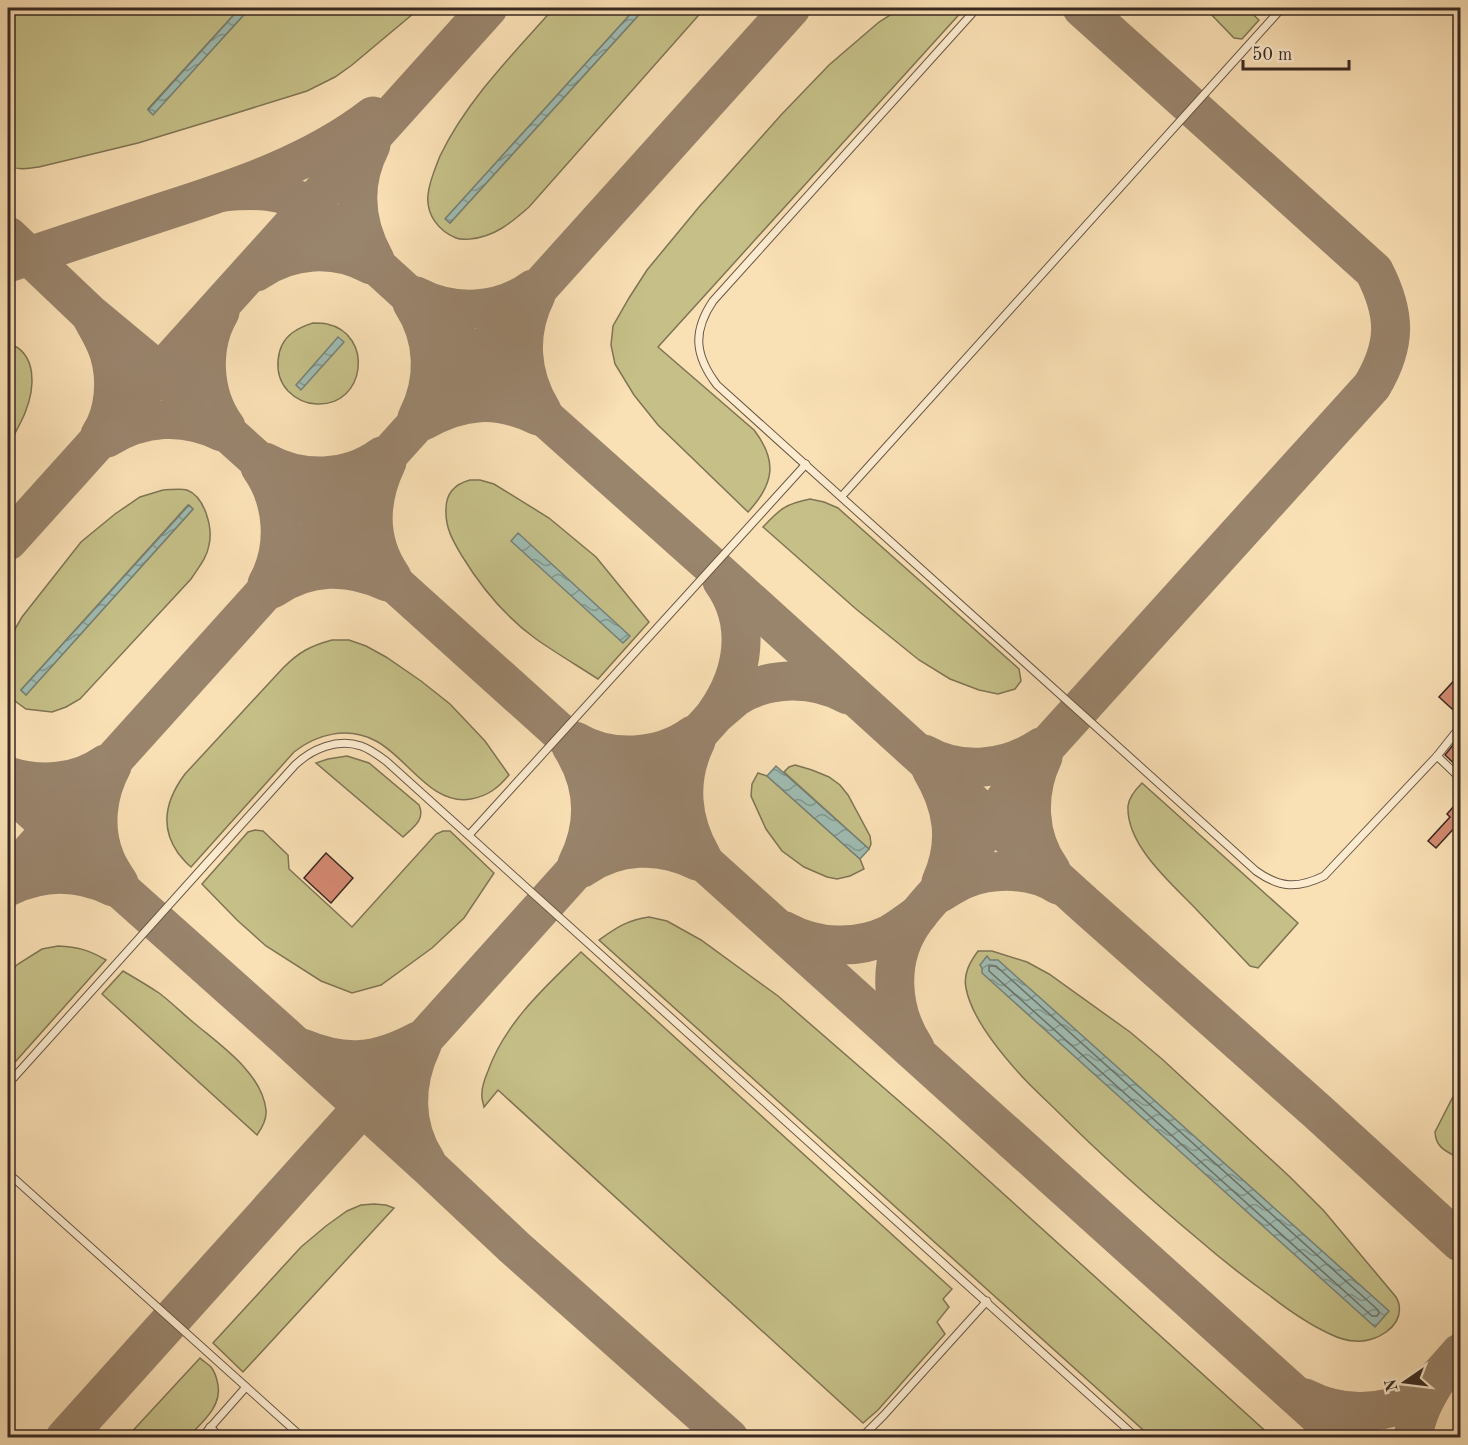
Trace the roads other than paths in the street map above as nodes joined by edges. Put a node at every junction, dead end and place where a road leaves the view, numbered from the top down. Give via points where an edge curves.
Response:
1 (977, 8) edge
2 (1282, 8) edge
3 (806, 464) junction
4 (842, 496) junction
5 (1461, 727) edge
6 (1437, 756) junction
7 (1461, 778) edge
8 (470, 835) junction
9 (8, 1084) edge
10 (8, 1173) edge
11 (987, 1301) junction
12 (246, 1387) junction
13 (210, 1427) junction
14 (201, 1437) edge
15 (221, 1437) edge
16 (303, 1437) edge
17 (861, 1437) edge
18 (1137, 1437) edge

1 - 3 lane via 712,301 701,321 699,348 717,385
2 - 4 lane
3 - 4 lane
3 - 8 lane
4 - 6 lane via 1256,871 1278,883 1300,884 1324,876
5 - 6 lane
6 - 7 lane
8 - 9 lane via 372,751 348,743 313,751 295,765
8 - 11 lane
10 - 12 lane
11 - 17 lane
11 - 18 lane
12 - 13 lane
12 - 16 lane
13 - 14 lane
13 - 15 lane

